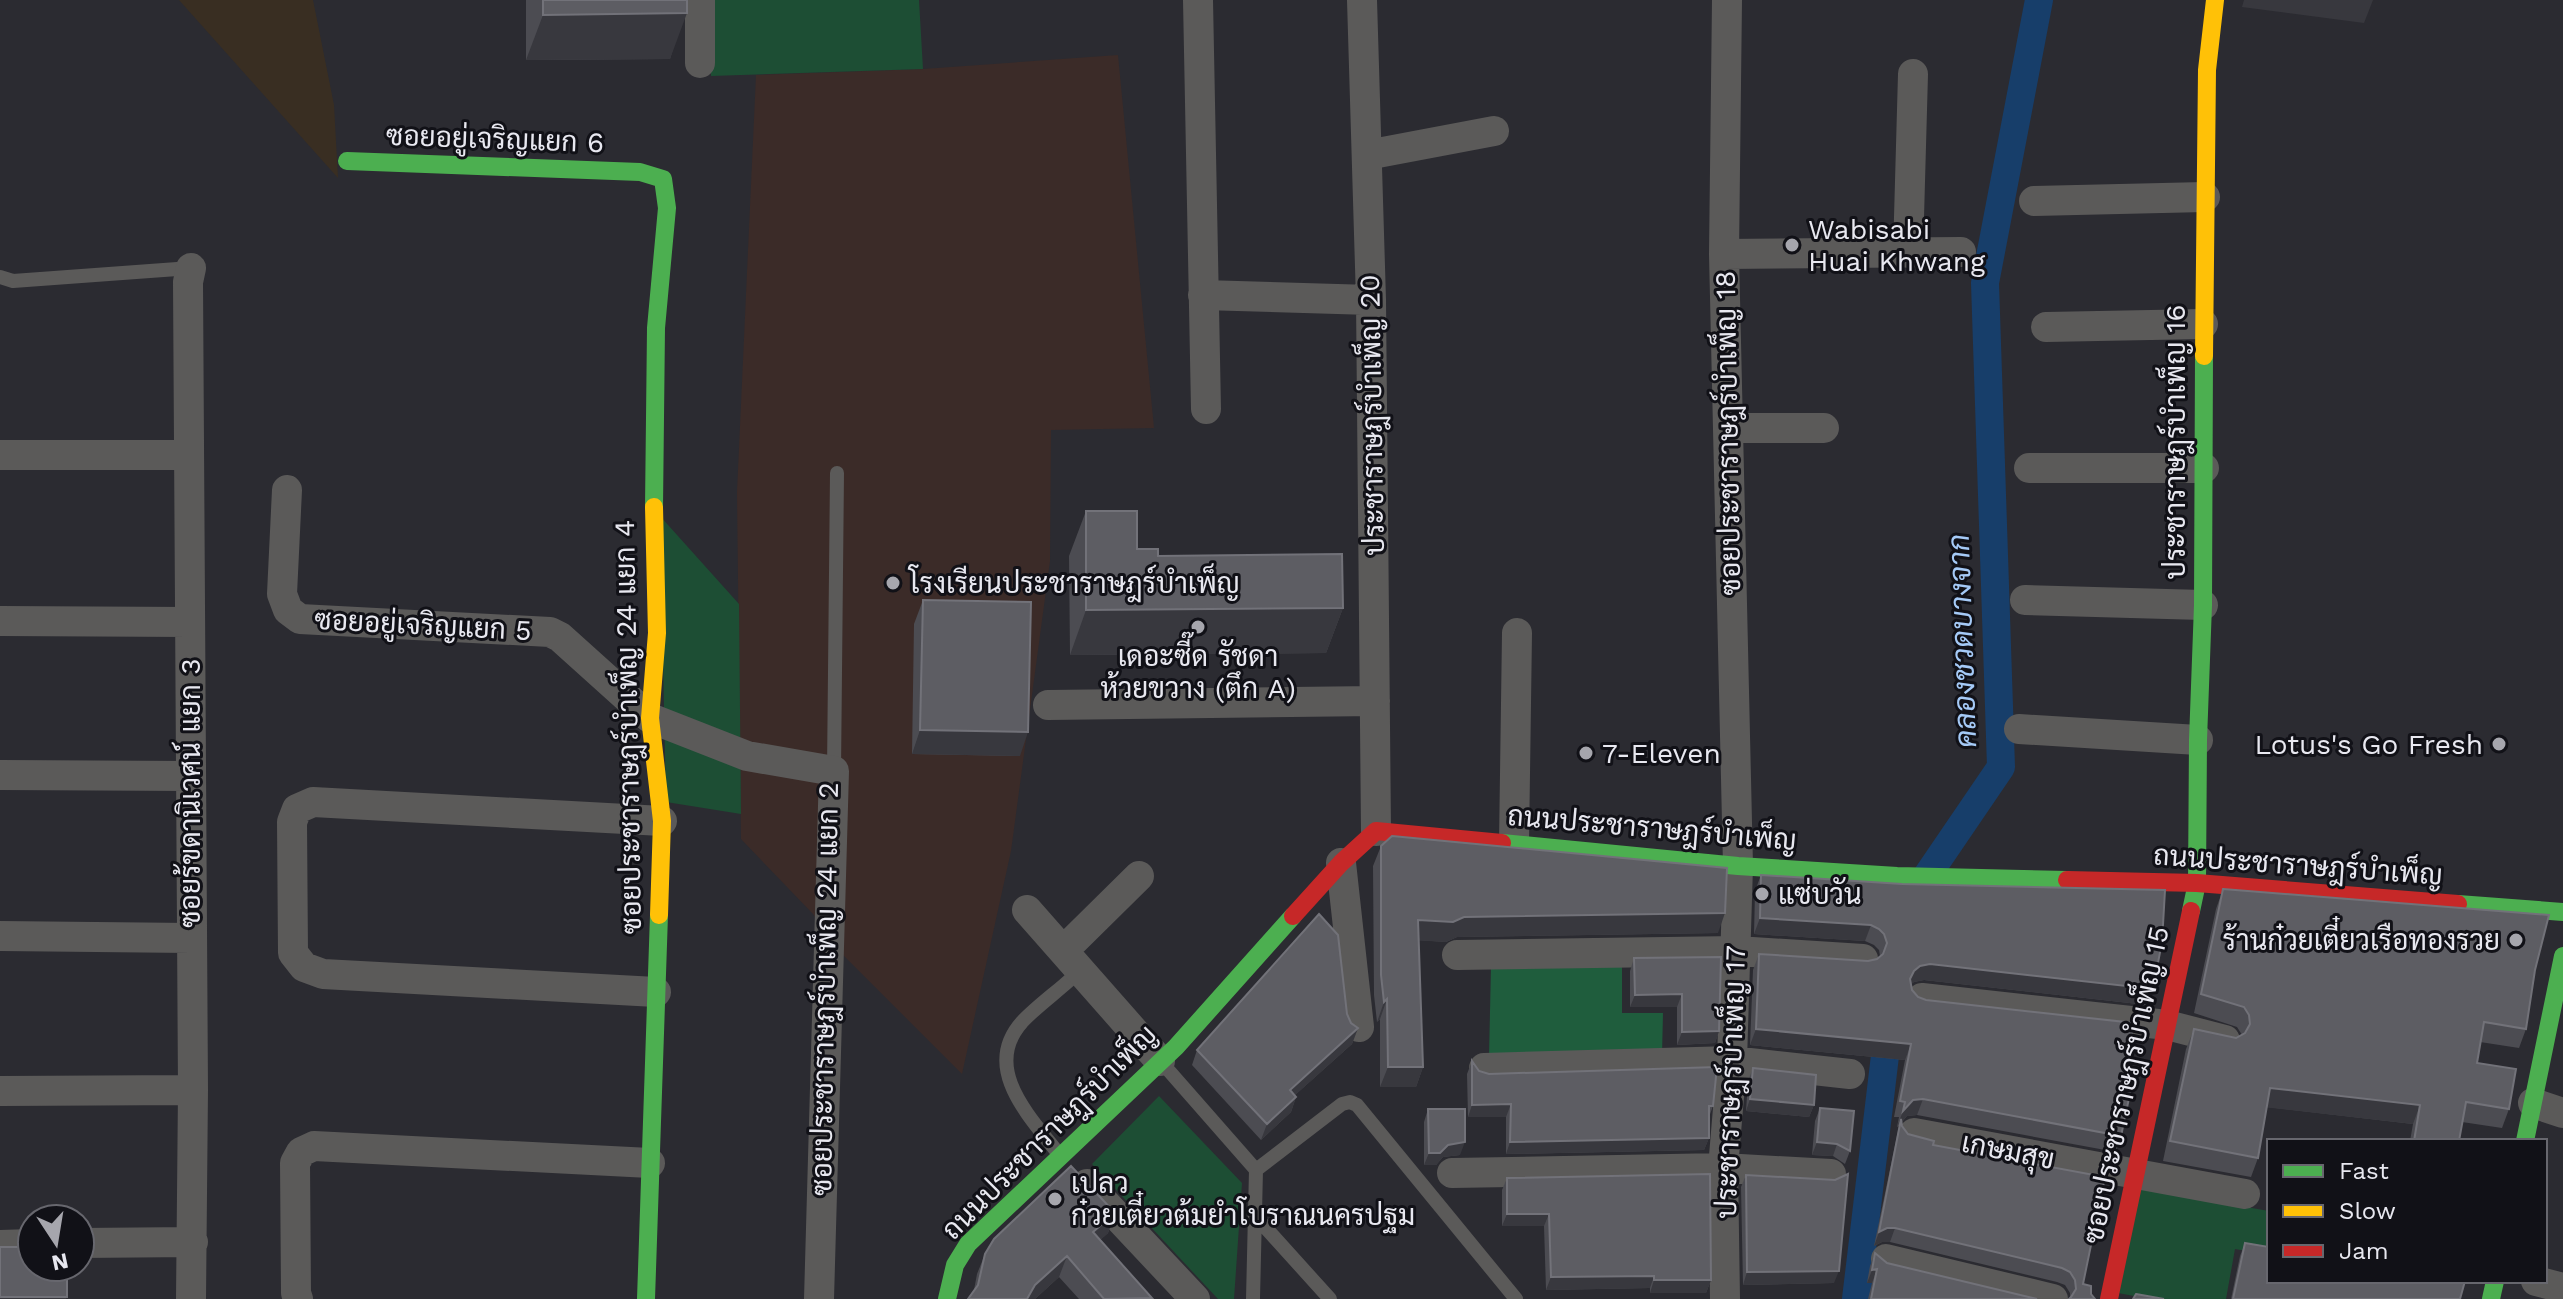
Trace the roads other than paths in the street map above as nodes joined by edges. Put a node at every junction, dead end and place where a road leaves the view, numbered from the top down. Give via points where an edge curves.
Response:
1 (700, 0) edge
2 (1198, 0) edge
3 (1362, 0) edge
4 (1727, 0) edge
5 (2215, 0) edge
6 (700, 63) dead end
7 (1913, 74) dead end
8 (1494, 131) dead end
9 (1367, 155) junction
10 (347, 161) dead end
11 (640, 172) joint
12 (2205, 197) junction
13 (2034, 201) dead end
14 (1961, 252) dead end
15 (1908, 253) junction
16 (1724, 254) junction
17 (0, 277) edge
18 (190, 278) joint
19 (1203, 295) junction
20 (1371, 300) junction
21 (2203, 324) junction
22 (2046, 327) dead end
23 (1206, 409) dead end
24 (1728, 428) junction
25 (1824, 428) dead end
26 (0, 455) edge
27 (187, 455) junction
28 (2029, 468) dead end
29 (2204, 468) junction
30 (837, 473) dead end
31 (287, 490) dead end
32 (2025, 600) dead end
33 (2203, 605) junction
34 (0, 621) edge
35 (189, 622) junction
36 (1517, 633) dead end
37 (1375, 701) junction
38 (1048, 705) dead end
39 (650, 718) junction
40 (2019, 729) dead end
41 (2198, 740) junction
42 (834, 771) junction
43 (0, 775) edge
44 (191, 776) junction
45 (662, 821) junction
46 (1376, 831) junction
47 (1514, 844) junction
48 (1341, 863) junction
49 (1738, 866) junction
50 (1139, 876) dead end
51 (2197, 883) junction
52 (1027, 910) dead end
53 (2563, 912) edge
54 (0, 936) edge
55 (191, 938) junction
56 (1737, 951) junction
57 (1457, 955) dead end
58 (2563, 956) edge
59 (1863, 959) edge
60 (1068, 964) junction
61 (656, 992) junction
62 (1922, 998) edge
63 (2167, 1025) junction
64 (1359, 1027) edge
65 (2225, 1040) edge
66 (1160, 1061) junction
67 (1732, 1061) junction
68 (1484, 1068) dead end
69 (1850, 1074) dead end
70 (193, 1090) junction
71 (0, 1091) edge
72 (2533, 1103) junction
73 (2563, 1113) edge
74 (1914, 1133) edge
75 (2525, 1139) edge
76 (1060, 1157) junction
77 (650, 1163) junction
78 (1723, 1168) junction
79 (1256, 1170) junction
80 (1452, 1173) dead end
81 (1831, 1174) dead end
82 (2135, 1176) junction
83 (2245, 1194) dead end
84 (1256, 1217) junction
85 (193, 1242) junction
86 (96, 1243) edge
87 (1886, 1259) edge
88 (191, 1299) edge
89 (298, 1299) edge
90 (646, 1299) edge
91 (819, 1299) edge
92 (947, 1299) edge
93 (1195, 1299) edge
94 (1253, 1299) edge
95 (1330, 1299) edge
96 (1516, 1299) edge
97 (1725, 1299) edge
98 (2053, 1299) edge
99 (2109, 1299) edge

1 - 6 street
2 - 19 street
3 - 9 street, ประชาราษฎร์บำเพ็ญ 20
4 - 16 street, ซอยประชาราษฎร์บำเพ็ญ 18
5 - 12 street, ประชาราษฎร์บำเพ็ญ 16 via 2207,70
7 - 15 street
8 - 9 street
9 - 20 street, ประชาราษฎร์บำเพ็ญ 20
10 - 11 street, ซอยอยู่เจริญแยก 6
11 - 39 street, ซอยประชาราษฎร์บำเพ็ญ 24 แยก 4 via 663,179 667,208 656,328 657,633
12 - 13 street
12 - 21 street, ประชาราษฎร์บำเพ็ญ 16
14 - 15 street
15 - 16 street
16 - 24 street, ซอยประชาราษฎร์บำเพ็ญ 18
17 - 18 lane
18 - 27 street, ซอยร้ขดานิเวศน์ แยก 3
19 - 20 street
19 - 23 street
20 - 37 street, ประชาราษฎร์บำเพ็ญ 20
21 - 22 street
21 - 29 street, ประชาราษฎร์บำเพ็ญ 16
24 - 25 street
24 - 49 street, ซอยประชาราษฎร์บำเพ็ญ 18
26 - 27 street
27 - 35 street, ซอยร้ขดานิเวศน์ แยก 3
28 - 29 street
29 - 33 street, ประชาราษฎร์บำเพ็ญ 16
30 - 42 lane
31 - 39 street, ซอยอยู่เจริญแยก 5 via 282,594 288,610 300,619 550,632
32 - 33 street
33 - 41 street, ประชาราษฎร์บำเพ็ญ 16
34 - 35 street
35 - 44 street, ซอยร้ขดานิเวศน์ แยก 3
36 - 47 street
37 - 38 street
37 - 46 street, ประชาราษฎร์บำเพ็ญ 20
39 - 42 street, ซอยประชาราษฎร์บำเพ็ญ 24 แยก 2 via 747,756
39 - 45 street, ซอยประชาราษฎร์บำเพ็ญ 24 แยก 4
40 - 41 street
41 - 51 street, ประชาราษฎร์บำเพ็ญ 16
42 - 91 street, ซอยประชาราษฎร์บำเพ็ญ 24 แยก 2
43 - 44 street
44 - 55 street, ซอยร้ขดานิเวศน์ แยก 3
45 - 61 street, ซอยประชาราษฎร์บำเพ็ญ 24 แยก 4
45 - 61 street via 313,802 297,809 292,822 293,953 304,967 323,974
46 - 47 street, ถนนประชาราษฎร์บำเพ็ญ
46 - 48 street, ถนนประชาราษฎร์บำเพ็ญ
47 - 49 street, ถนนประชาราษฎร์บำเพ็ญ
48 - 64 street
48 - 66 street, ถนนประชาราษฎร์บำเพ็ญ
49 - 51 street, ถนนประชาราษฎร์บำเพ็ญ via 1897,876
49 - 56 street, ประชาราษฎร์บำเพ็ญ 17
50 - 60 street
51 - 53 street, ถนนประชาราษฎร์บำเพ็ญ
51 - 63 street, ซอยประชาราษฎร์บำเพ็ญ 15
52 - 60 street
54 - 55 street
55 - 70 street, ซอยร้ขดานิเวศน์ แยก 3
56 - 57 street
56 - 59 street
56 - 67 street, ประชาราษฎร์บำเพ็ญ 17
58 - 72 street
60 - 66 street
60 - 76 lane via 1008,1048 1012,1091
61 - 77 street, ซอยประชาราษฎร์บำเพ็ญ 24 แยก 4
62 - 63 street
63 - 65 street
63 - 82 street, ซอยประชาราษฎร์บำเพ็ญ 15
66 - 76 street, ถนนประชาราษฎร์บำเพ็ญ
66 - 79 lane
67 - 68 street
67 - 69 street
67 - 78 street, ประชาราษฎร์บำเพ็ญ 17
70 - 71 street
70 - 85 street, ซอยร้ขดานิเวศน์ แยก 3
72 - 73 street
72 - 75 street
74 - 82 street, เกษมสุข
76 - 92 street, ถนนประชาราษฎร์บำเพ็ญ via 968,1244 955,1265
76 - 93 street
77 - 89 street via 314,1146 301,1152 295,1163
77 - 90 street, ซอยประชาราษฎร์บำเพ็ญ 24 แยก 4
78 - 80 street
78 - 81 street
78 - 97 street, ประชาราษฎร์บำเพ็ญ 17
79 - 84 lane
79 - 96 lane via 1342,1104 1357,1105
82 - 83 street, เกษมสุข
82 - 99 street, ซอยประชาราษฎร์บำเพ็ญ 15
84 - 94 lane
84 - 95 lane
85 - 86 street
85 - 88 street, ซอยร้ขดานิเวศน์ แยก 3
87 - 98 street

